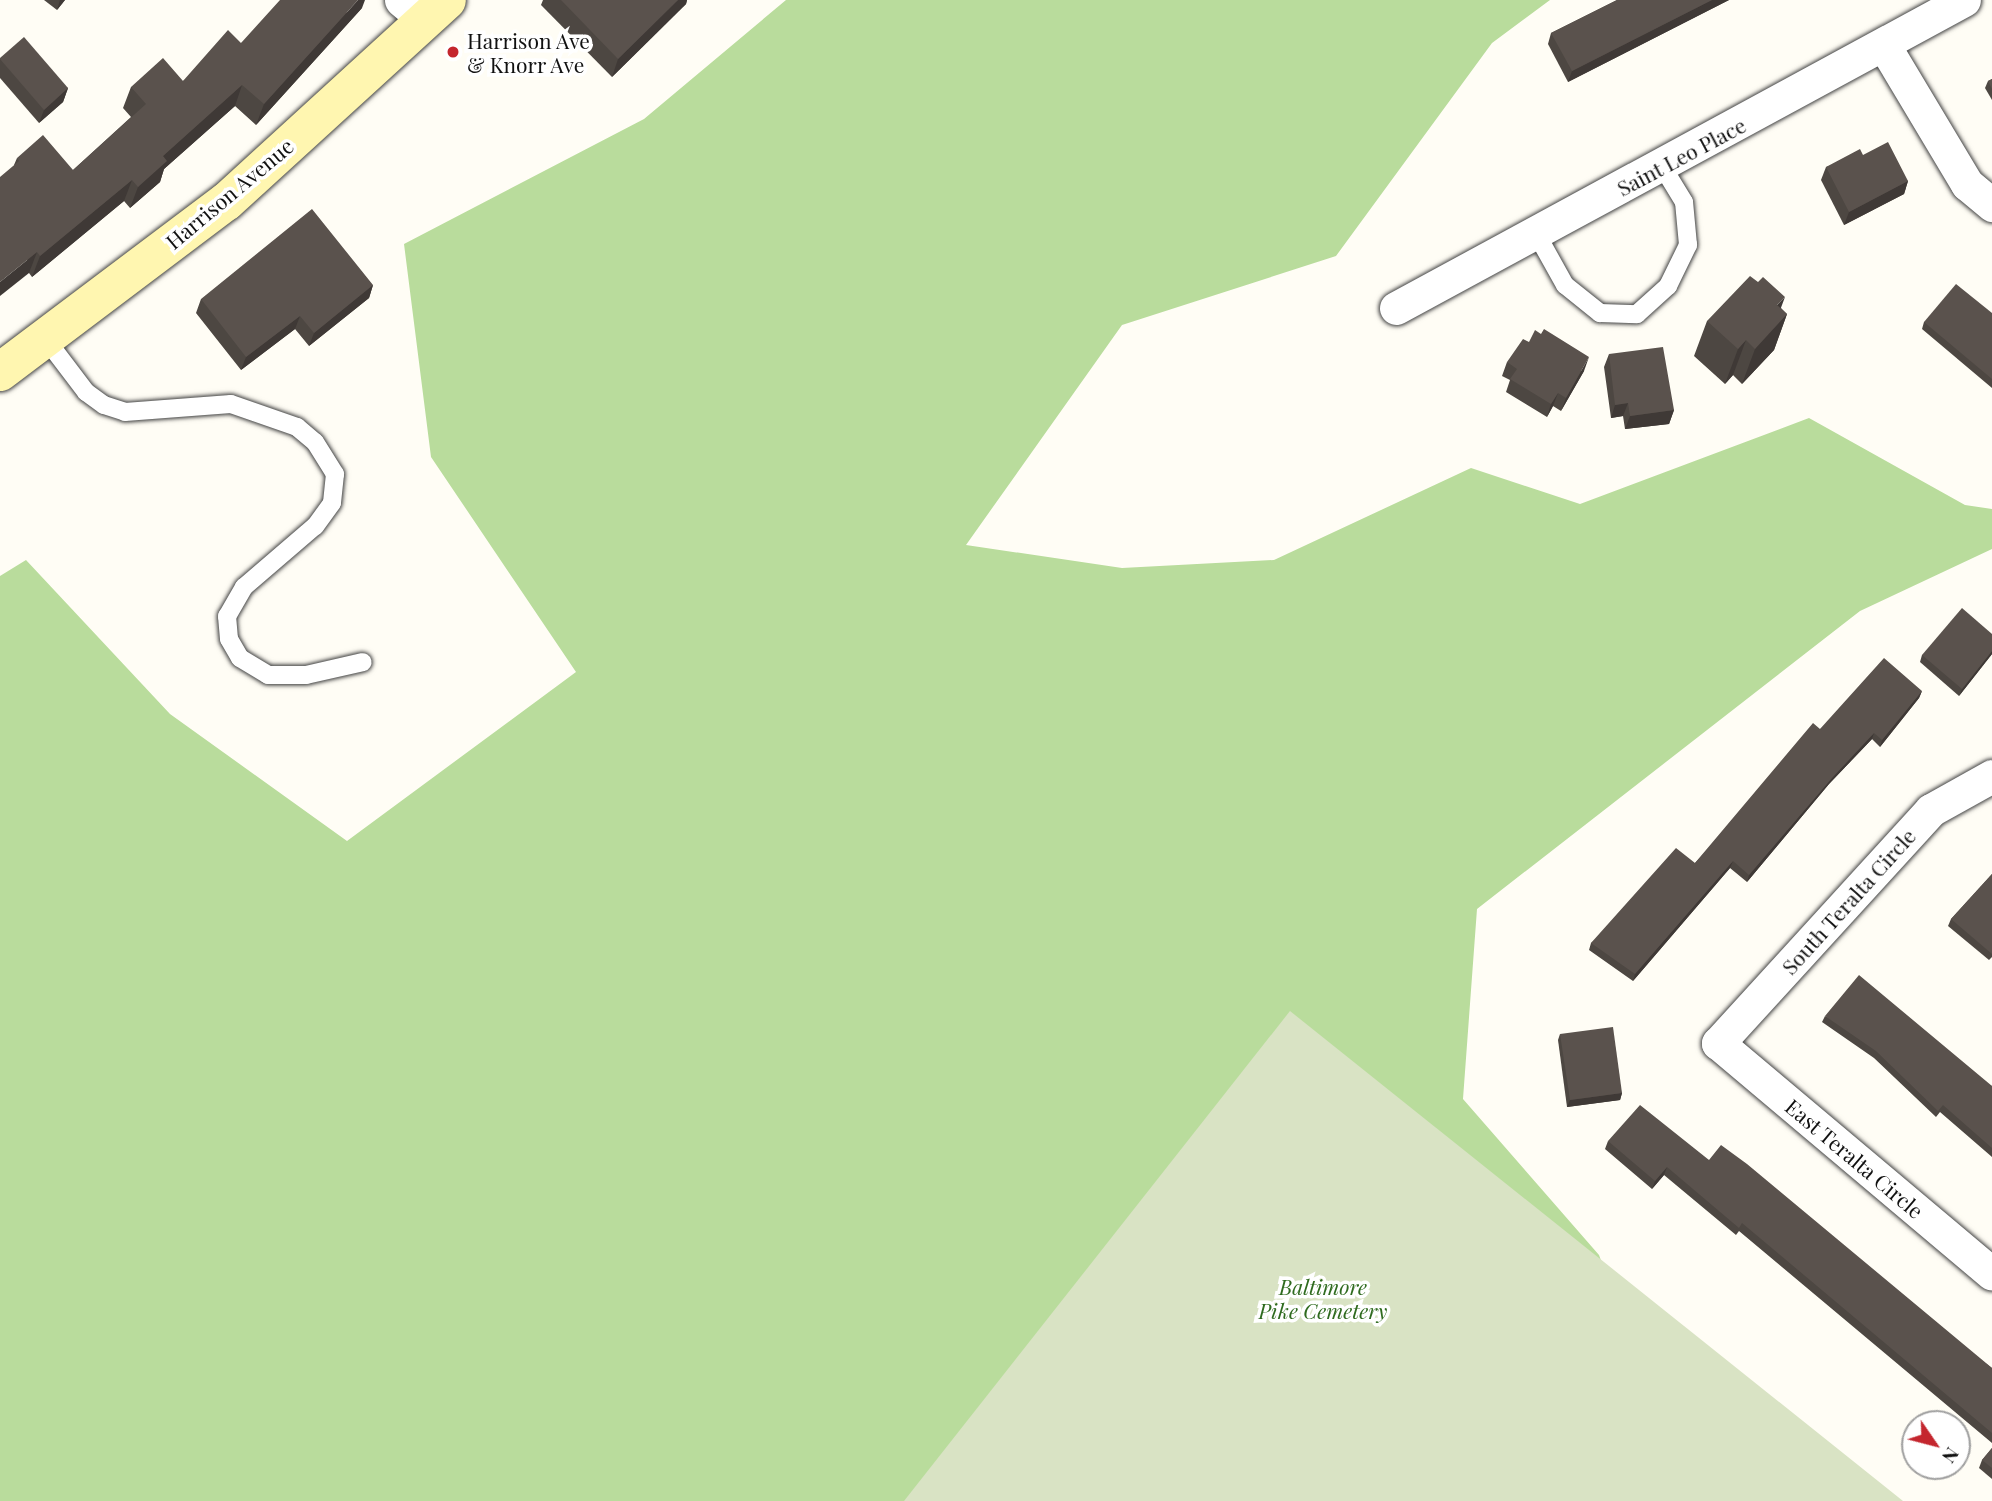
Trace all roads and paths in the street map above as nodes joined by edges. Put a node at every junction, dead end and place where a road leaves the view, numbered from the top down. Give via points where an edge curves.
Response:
1 (1964, 0) edge
2 (425, 7) edge
3 (1885, 47) junction
4 (1662, 166) junction
5 (1992, 205) edge
6 (1536, 233) junction
7 (1396, 308) dead end
8 (45, 338) junction
9 (0, 372) edge
10 (363, 662) dead end
11 (1992, 776) edge
12 (1718, 1042) joint
13 (1992, 1274) edge

1 - 3 street, Saint Leo Place
2 - 8 main road, Harrison Avenue via 226,202
3 - 4 street, Saint Leo Place
3 - 5 street via 1967,184
4 - 6 street, Saint Leo Place
4 - 6 lane via 1684,202 1688,245 1668,286 1637,314 1600,313 1564,285
6 - 7 street, Saint Leo Place
8 - 9 main road, Harrison Avenue
8 - 10 lane via 86,392 104,405 125,412 231,404 297,427 315,442 335,474 332,503 315,526 244,587 227,616 229,639 240,658 268,675 306,675
11 - 12 street, South Teralta Circle via 1931,810
12 - 13 street, East Teralta Circle

